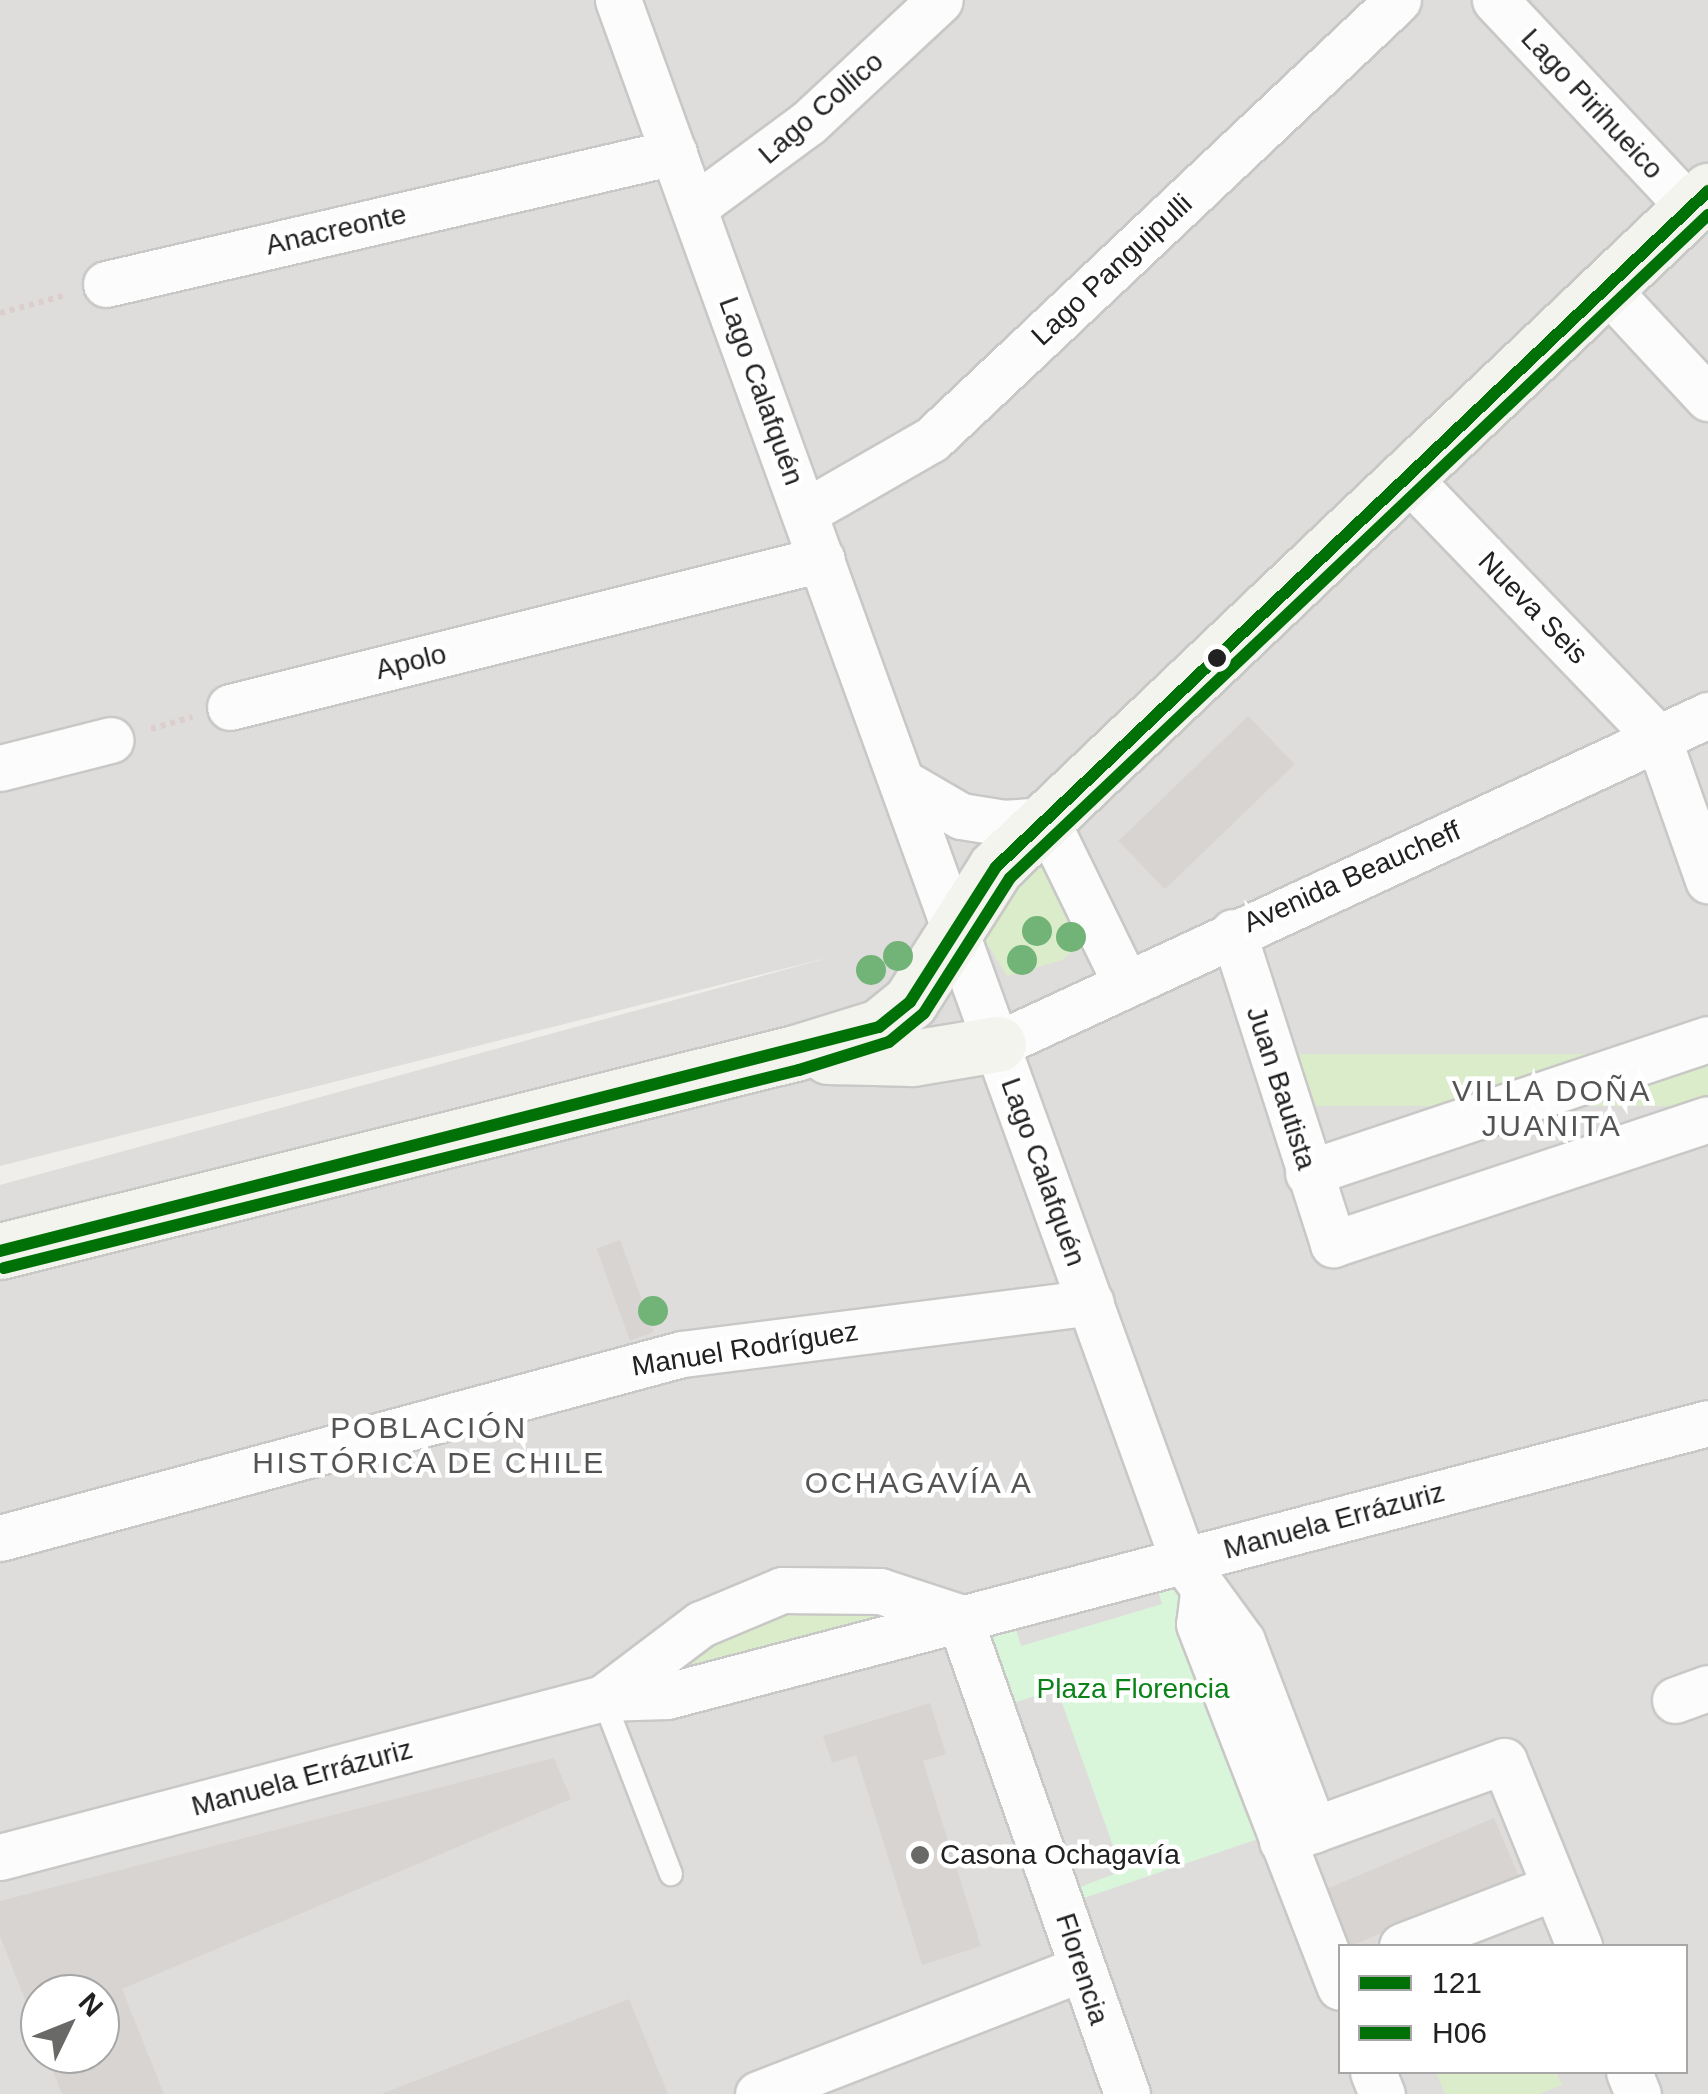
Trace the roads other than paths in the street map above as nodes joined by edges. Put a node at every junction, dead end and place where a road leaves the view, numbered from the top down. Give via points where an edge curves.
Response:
1 (618, 0) edge
2 (940, 0) edge
3 (1398, 0) edge
4 (1495, 0) edge
5 (674, 152) junction
6 (1699, 200) edge
7 (694, 207) junction
8 (106, 284) road end
9 (1606, 288) junction
10 (1708, 398) edge
11 (1408, 478) junction
12 (806, 512) junction
13 (822, 559) junction
14 (230, 707) road end
15 (1708, 715) edge
16 (1658, 738) junction
17 (111, 740) road end
18 (0, 768) edge
19 (904, 783) junction
20 (1046, 820) junction
21 (1708, 880) edge
22 (956, 925) junction
23 (1233, 932) junction
24 (1126, 984) junction
25 (1708, 1039) edge
26 (998, 1044) junction
27 (795, 1054) junction
28 (1708, 1119) edge
29 (1308, 1173) junction
30 (0, 1251) edge
31 (1090, 1302) junction
32 (1708, 1422) edge
33 (0, 1538) edge
34 (1193, 1576) junction
35 (959, 1617) junction
36 (603, 1698) junction
37 (1298, 1835) junction
38 (0, 1857) edge
39 (670, 1874) dead end
40 (1556, 1888) junction
41 (1407, 1944) edge
42 (1578, 1944) edge
43 (1081, 1969) junction
44 (1338, 1977) edge
45 (758, 2094) edge
46 (1126, 2094) edge

1 - 5 street, Lago Calafquén
2 - 7 street, Lago Collico via 808,123
3 - 12 street, Lago Panguipulli via 932,439
4 - 6 street, Lago Pirihueico
5 - 7 street, Lago Calafquén
5 - 8 street, Anacreonte
6 - 9 main road
7 - 12 street, Lago Calafquén
9 - 10 street
9 - 11 main road
11 - 16 street, Nueva Seis
11 - 20 main road
12 - 13 street, Lago Calafquén
13 - 14 street, Apolo
13 - 19 street, Lago Calafquén
15 - 16 street, Avenida Beaucheff
16 - 21 street
16 - 23 street, Avenida Beaucheff
17 - 18 street
19 - 20 street via 961,816
19 - 22 street, Lago Calafquén
20 - 22 main road via 984,881
20 - 24 street
22 - 26 street, Lago Calafquén
22 - 27 main road via 898,1014
23 - 24 street, Avenida Beaucheff
23 - 29 street, Juan Bautista
24 - 26 street, Avenida Beaucheff
25 - 29 street
26 - 27 main road via 913,1058
26 - 31 street, Lago Calafquén
27 - 30 main road
28 - 29 street, Juan Bautista via 1334,1244
31 - 33 street, Manuel Rodríguez via 682,1354
31 - 34 street, Lago Calafquén
32 - 34 street, Manuela Errázuriz
34 - 35 street, Manuela Errázuriz
34 - 37 street, Lago Calafquén via 1199,1624
35 - 36 street, Manuela Errázuriz via 667,1696
35 - 36 street, Manuela Errázuriz via 910,1598 845,1586 782,1590 702,1624
35 - 43 street, Florencia
36 - 38 street, Manuela Errázuriz
36 - 39 lane
37 - 40 street via 1504,1761
37 - 44 street, Lago Calafquén
40 - 41 street
40 - 42 street
43 - 45 street
43 - 46 street, Florencia

